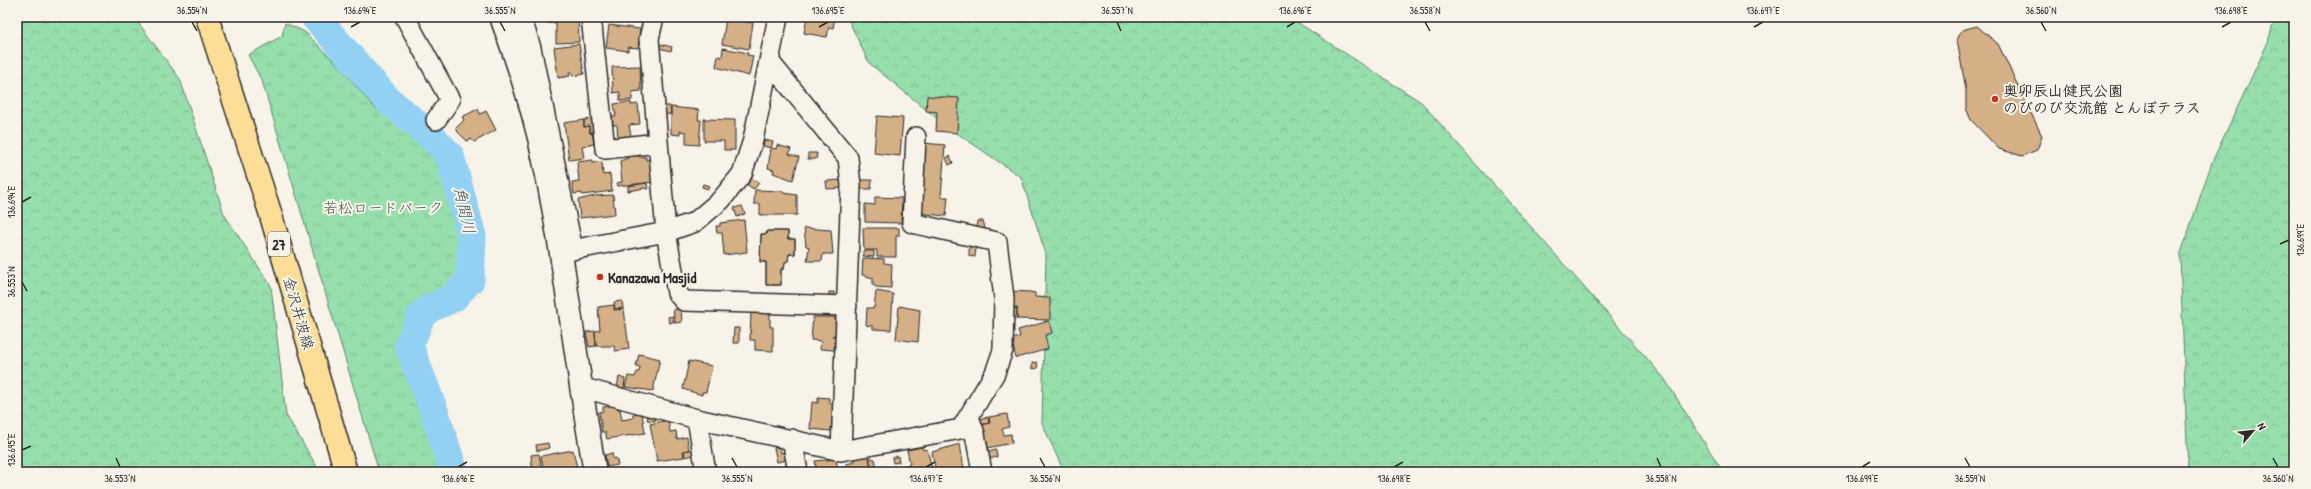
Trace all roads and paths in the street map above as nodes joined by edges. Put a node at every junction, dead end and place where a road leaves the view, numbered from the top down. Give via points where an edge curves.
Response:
1 (207, 17) edge
2 (405, 17) edge
3 (501, 17) edge
4 (521, 17) edge
5 (591, 17) edge
6 (654, 17) edge
7 (778, 17) edge
8 (769, 61) junction
9 (436, 120) dead end
10 (916, 137) dead end
11 (658, 144) junction
12 (666, 232) junction
13 (567, 251) junction
14 (847, 306) junction
15 (580, 387) junction
16 (969, 416) junction
17 (697, 419) junction
18 (792, 439) junction
19 (841, 451) junction
20 (346, 472) edge
21 (595, 472) edge
22 (706, 472) edge
23 (798, 472) edge
24 (982, 472) edge

1 - 20 main road, 金沢井波線 / 27 via 269,209
2 - 9 street via 450,100
3 - 13 street via 519,66
4 - 13 street via 532,48
5 - 11 street via 605,149
6 - 11 street via 649,39
7 - 8 street
8 - 12 street via 753,140 742,174 721,200 696,222
8 - 14 street via 848,158 851,185
10 - 16 street via 912,223 997,242 1004,298 1003,350 994,373
11 - 12 street
12 - 13 street
12 - 14 street via 676,293 684,301
13 - 15 street
14 - 19 street
15 - 17 street
15 - 21 street
16 - 19 street via 961,429
16 - 24 street
17 - 18 street
17 - 22 street
18 - 19 street
18 - 23 street

